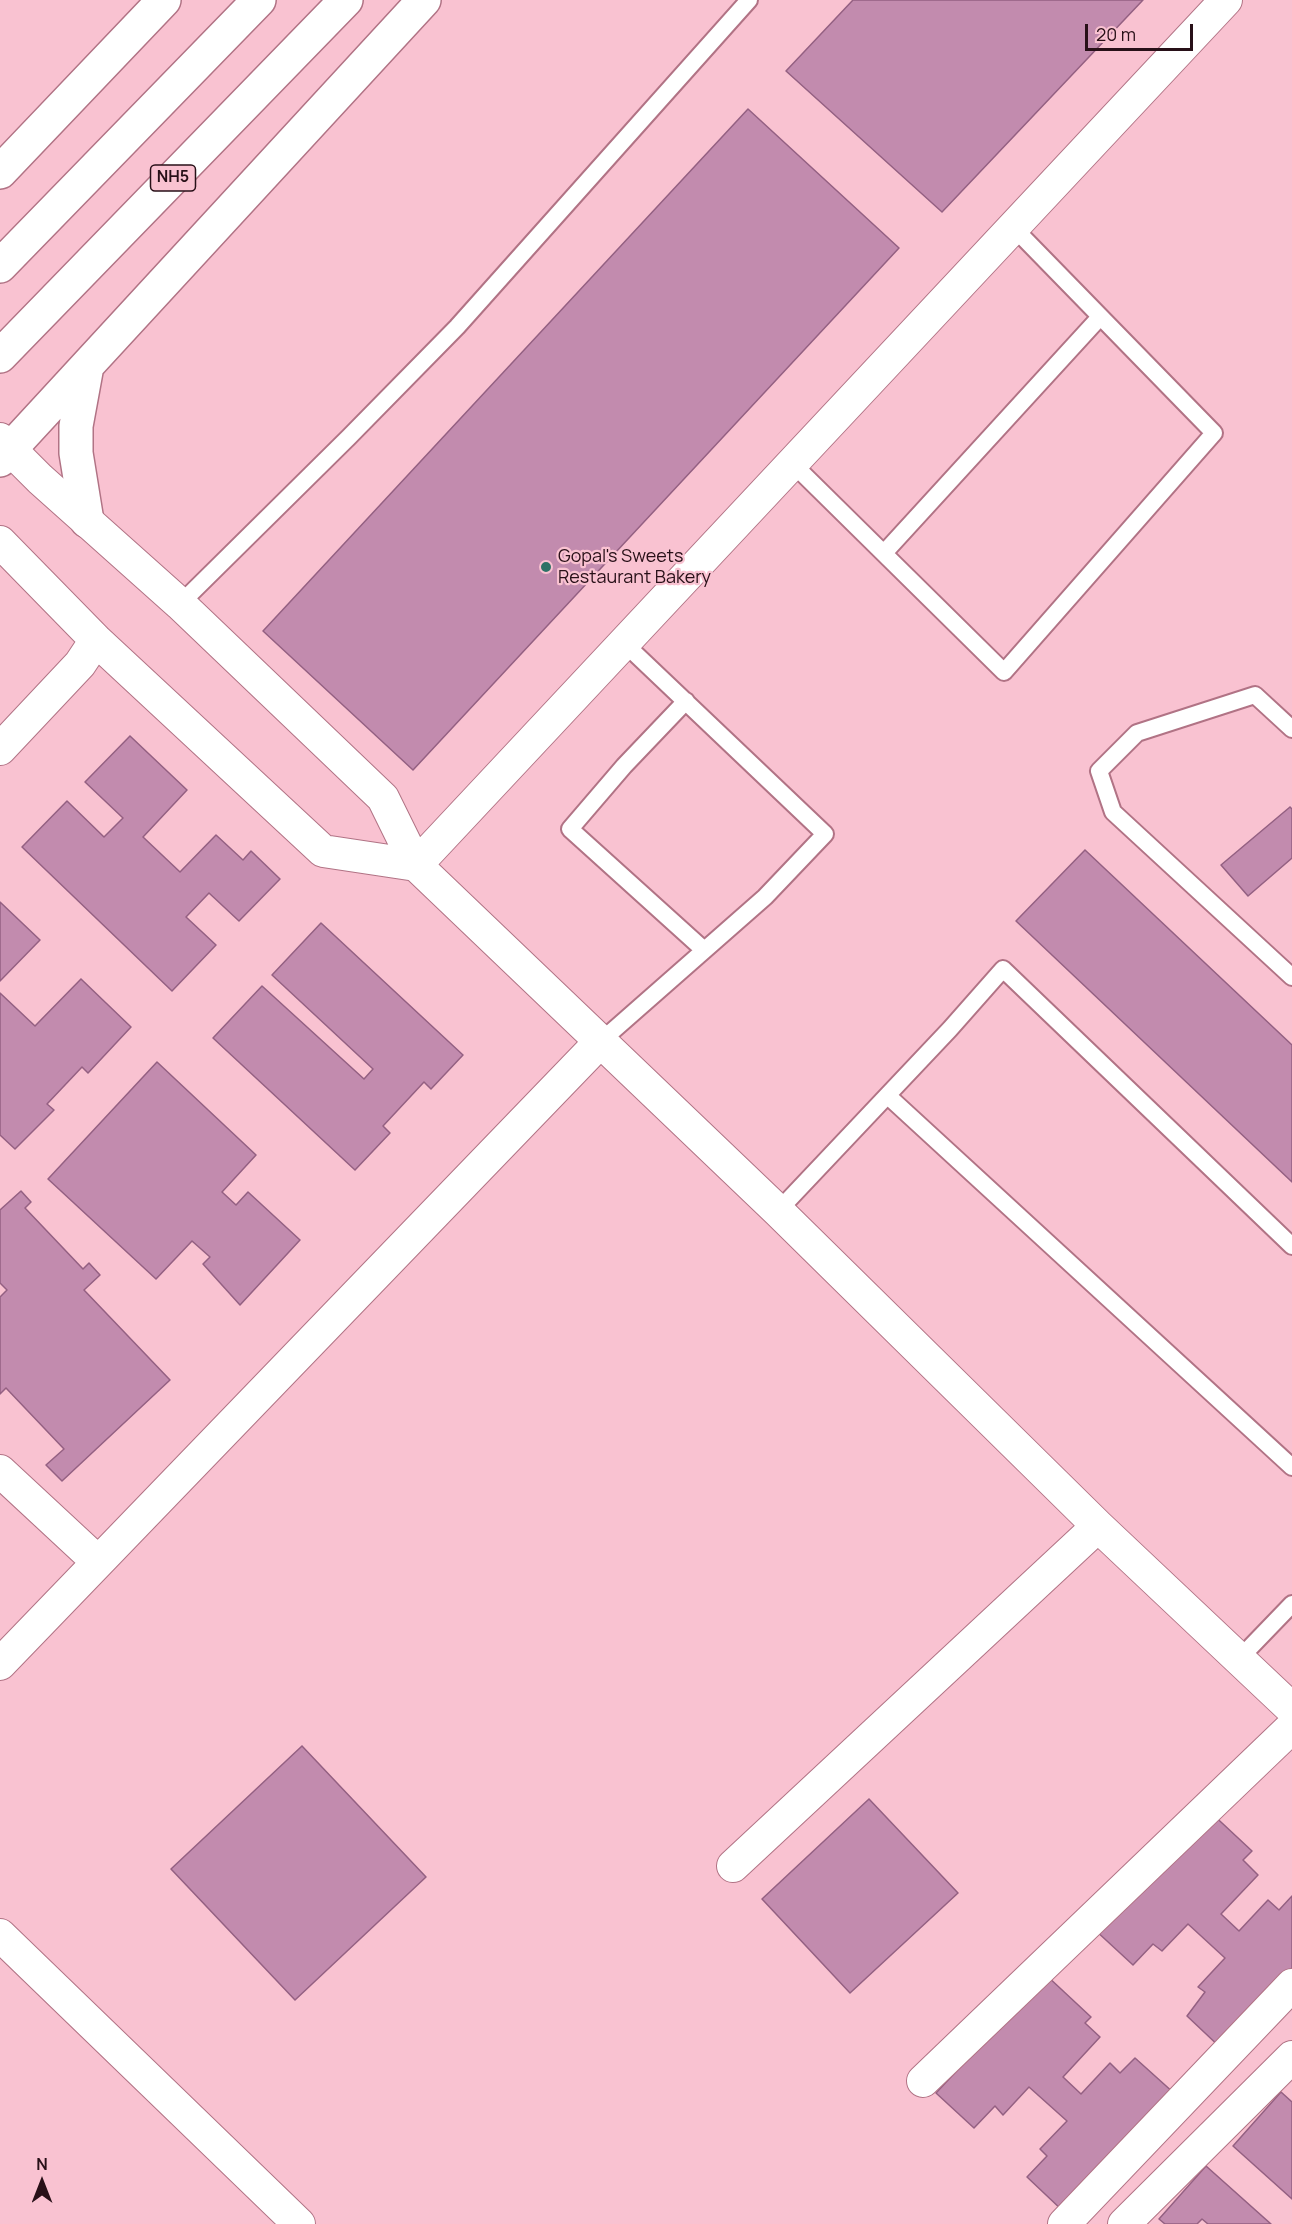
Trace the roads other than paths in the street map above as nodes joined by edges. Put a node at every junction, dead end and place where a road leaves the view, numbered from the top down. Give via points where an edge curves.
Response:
1 (164, 0) edge
2 (259, 0) edge
3 (346, 0) edge
4 (424, 0) edge
5 (749, 0) edge
6 (1226, 0) edge
7 (0, 172) edge
8 (1013, 227) junction
9 (0, 266) edge
10 (1100, 316) junction
11 (0, 356) edge
12 (87, 366) junction
13 (4, 449) edge
14 (792, 463) junction
15 (87, 520) junction
16 (0, 542) edge
17 (884, 554) junction
18 (180, 604) junction
19 (96, 640) junction
20 (624, 643) junction
21 (686, 701) junction
22 (1292, 729) edge
23 (0, 749) edge
24 (416, 865) junction
25 (704, 950) junction
26 (1292, 977) edge
27 (600, 1042) junction
28 (888, 1096) junction
29 (778, 1211) junction
30 (1292, 1246) edge
31 (1292, 1467) edge
32 (0, 1471) edge
33 (1098, 1526) junction
34 (98, 1562) junction
35 (1292, 1604) edge
36 (1239, 1659) junction
37 (0, 1664) edge
38 (1292, 1709) edge
39 (1292, 1726) edge
40 (733, 1866) dead end
41 (0, 1935) edge
42 (1292, 1985) edge
43 (1292, 2057) edge
44 (923, 2080) dead end
45 (299, 2224) edge
46 (1064, 2224) edge
47 (1124, 2224) edge

1 - 7 main road
2 - 9 main road
3 - 11 main road, NH5
4 - 12 main road
5 - 18 lane via 457,327
6 - 8 street
8 - 10 lane
8 - 14 street
10 - 17 lane
10 - 17 lane via 1214,433 1004,672
12 - 13 main road
12 - 15 main road via 76,426 76,453
13 - 15 street
14 - 17 lane
14 - 20 street
15 - 18 street
16 - 19 street
18 - 24 street via 383,798
19 - 23 street via 80,664
19 - 24 street via 323,851
20 - 21 lane
20 - 24 street
21 - 25 lane via 570,829
21 - 25 lane via 825,834 765,897
22 - 26 lane via 1255,695 1137,733 1099,771 1113,812
24 - 27 street
25 - 27 lane
27 - 29 street
27 - 34 street
28 - 29 lane
28 - 30 lane via 1003,969
28 - 31 lane
29 - 33 street
32 - 34 street
33 - 36 street
33 - 40 street
34 - 37 street
35 - 36 lane
36 - 38 street
39 - 44 street
41 - 45 street
42 - 46 street
43 - 47 street

